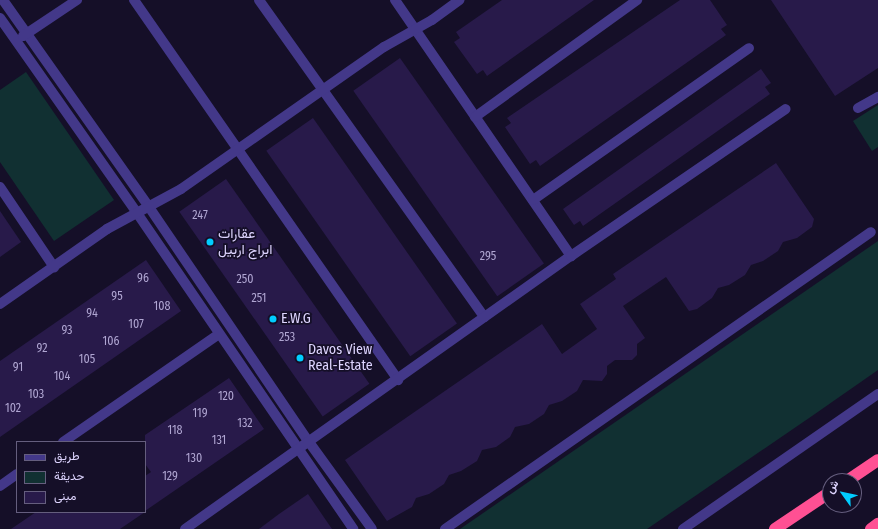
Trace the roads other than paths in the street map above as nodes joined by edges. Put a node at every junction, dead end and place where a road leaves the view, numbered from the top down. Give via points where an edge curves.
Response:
1 (3, 0) edge
2 (77, 0) edge
3 (134, 0) edge
4 (259, 0) edge
5 (394, 0) edge
6 (460, 0) edge
7 (637, 0) edge
8 (0, 18) edge
9 (416, 30) junction
10 (27, 33) junction
11 (16, 40) junction
12 (749, 48) dead end
13 (323, 90) junction
14 (878, 97) edge
15 (858, 108) dead end
16 (786, 109) dead end
17 (476, 117) junction
18 (240, 150) junction
19 (0, 187) edge
20 (533, 200) junction
21 (148, 207) junction
22 (137, 213) junction
23 (871, 232) dead end
24 (571, 256) junction
25 (54, 267) junction
26 (0, 304) edge
27 (484, 317) junction
28 (219, 334) junction
29 (398, 380) junction
30 (878, 394) edge
31 (64, 441) edge
32 (309, 442) junction
33 (299, 450) junction
34 (878, 460) edge
35 (859, 473) edge
36 (16, 475) edge
37 (0, 486) edge
38 (822, 497) edge
39 (878, 524) edge
40 (185, 529) edge
41 (353, 529) edge
42 (372, 529) edge
43 (445, 529) edge
44 (683, 529) edge
45 (775, 529) edge
46 (871, 529) edge

1 - 10 street
2 - 10 street
3 - 18 street
4 - 13 street
5 - 9 street
6 - 9 street
7 - 17 street
8 - 11 street
9 - 13 street via 384,47
9 - 17 street
10 - 11 street
10 - 21 street
11 - 22 street
12 - 20 street
13 - 18 street
13 - 27 street
14 - 15 street
16 - 24 street
17 - 20 street
18 - 21 street via 181,189
18 - 29 street
19 - 25 street
20 - 24 street
21 - 22 street
21 - 32 street
22 - 25 street via 107,229
22 - 28 street
23 - 43 street
24 - 27 street
25 - 26 street
27 - 29 street
28 - 31 street
28 - 33 street
29 - 32 street
30 - 44 street
32 - 33 street
32 - 42 street
33 - 40 street
33 - 41 street
34 - 35 highway
36 - 37 street
38 - 45 highway
39 - 46 highway

